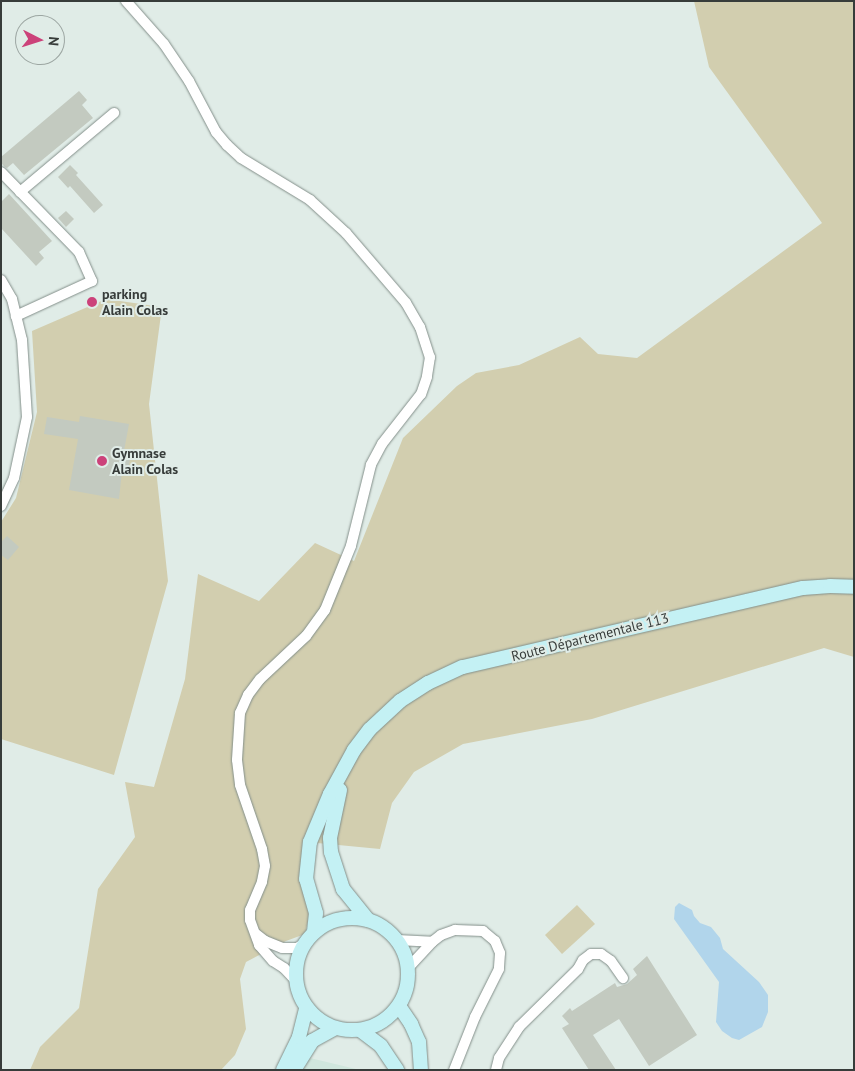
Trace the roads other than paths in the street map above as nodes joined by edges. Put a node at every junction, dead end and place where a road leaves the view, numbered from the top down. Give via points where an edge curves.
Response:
1 (126, 1) edge
2 (114, 113) dead end
3 (1, 172) edge
4 (20, 192) junction
5 (1, 280) edge
6 (16, 316) junction
7 (1, 506) edge
8 (854, 588) edge
9 (354, 750) junction
10 (368, 920) junction
11 (254, 933) junction
12 (309, 938) junction
13 (397, 940) junction
14 (432, 942) junction
15 (408, 968) junction
16 (623, 978) dead end
17 (296, 981) junction
18 (399, 1006) junction
19 (306, 1008) junction
20 (335, 1028) junction
21 (360, 1030) junction
22 (283, 1070) edge
23 (294, 1070) edge
24 (397, 1070) edge
25 (421, 1070) edge
26 (454, 1070) edge
27 (496, 1070) edge

1 - 11 street via 164,44 227,145 241,158 310,200 346,233 406,303 424,334 430,357 421,394 382,444 371,465 351,546 325,610 306,636 260,679 240,713 237,760 240,785 265,866 250,910
2 - 4 street
3 - 4 street
4 - 6 street via 79,252 92,281
5 - 6 street via 12,299
6 - 7 street via 27,417 14,478
8 - 9 main road, Route Départementale 113 via 830,586 786,592 463,667 428,683 400,701 370,729
9 - 10 main road, Route Départementale 113 via 334,808 331,852 343,889
9 - 12 main road, Route Départementale 113 via 330,794 310,842 306,879 316,913
10 - 12 main road via 339,919 326,924
10 - 13 main road
11 - 12 street via 265,942 282,948 297,948
11 - 17 street via 269,957
12 - 17 main road via 296,968
13 - 14 street
13 - 15 main road
14 - 15 street
14 - 26 street via 455,930 483,931 494,941 500,953 493,985 475,1017
15 - 18 main road via 406,988
16 - 27 street via 611,961 601,954 592,954 583,960 578,969 519,1027 499,1058
17 - 19 main road
18 - 21 main road via 382,1022
18 - 25 main road via 420,1042
19 - 20 main road via 319,1021
19 - 22 main road via 299,1037
20 - 21 main road
20 - 23 main road via 312,1041
21 - 24 main road via 381,1046

